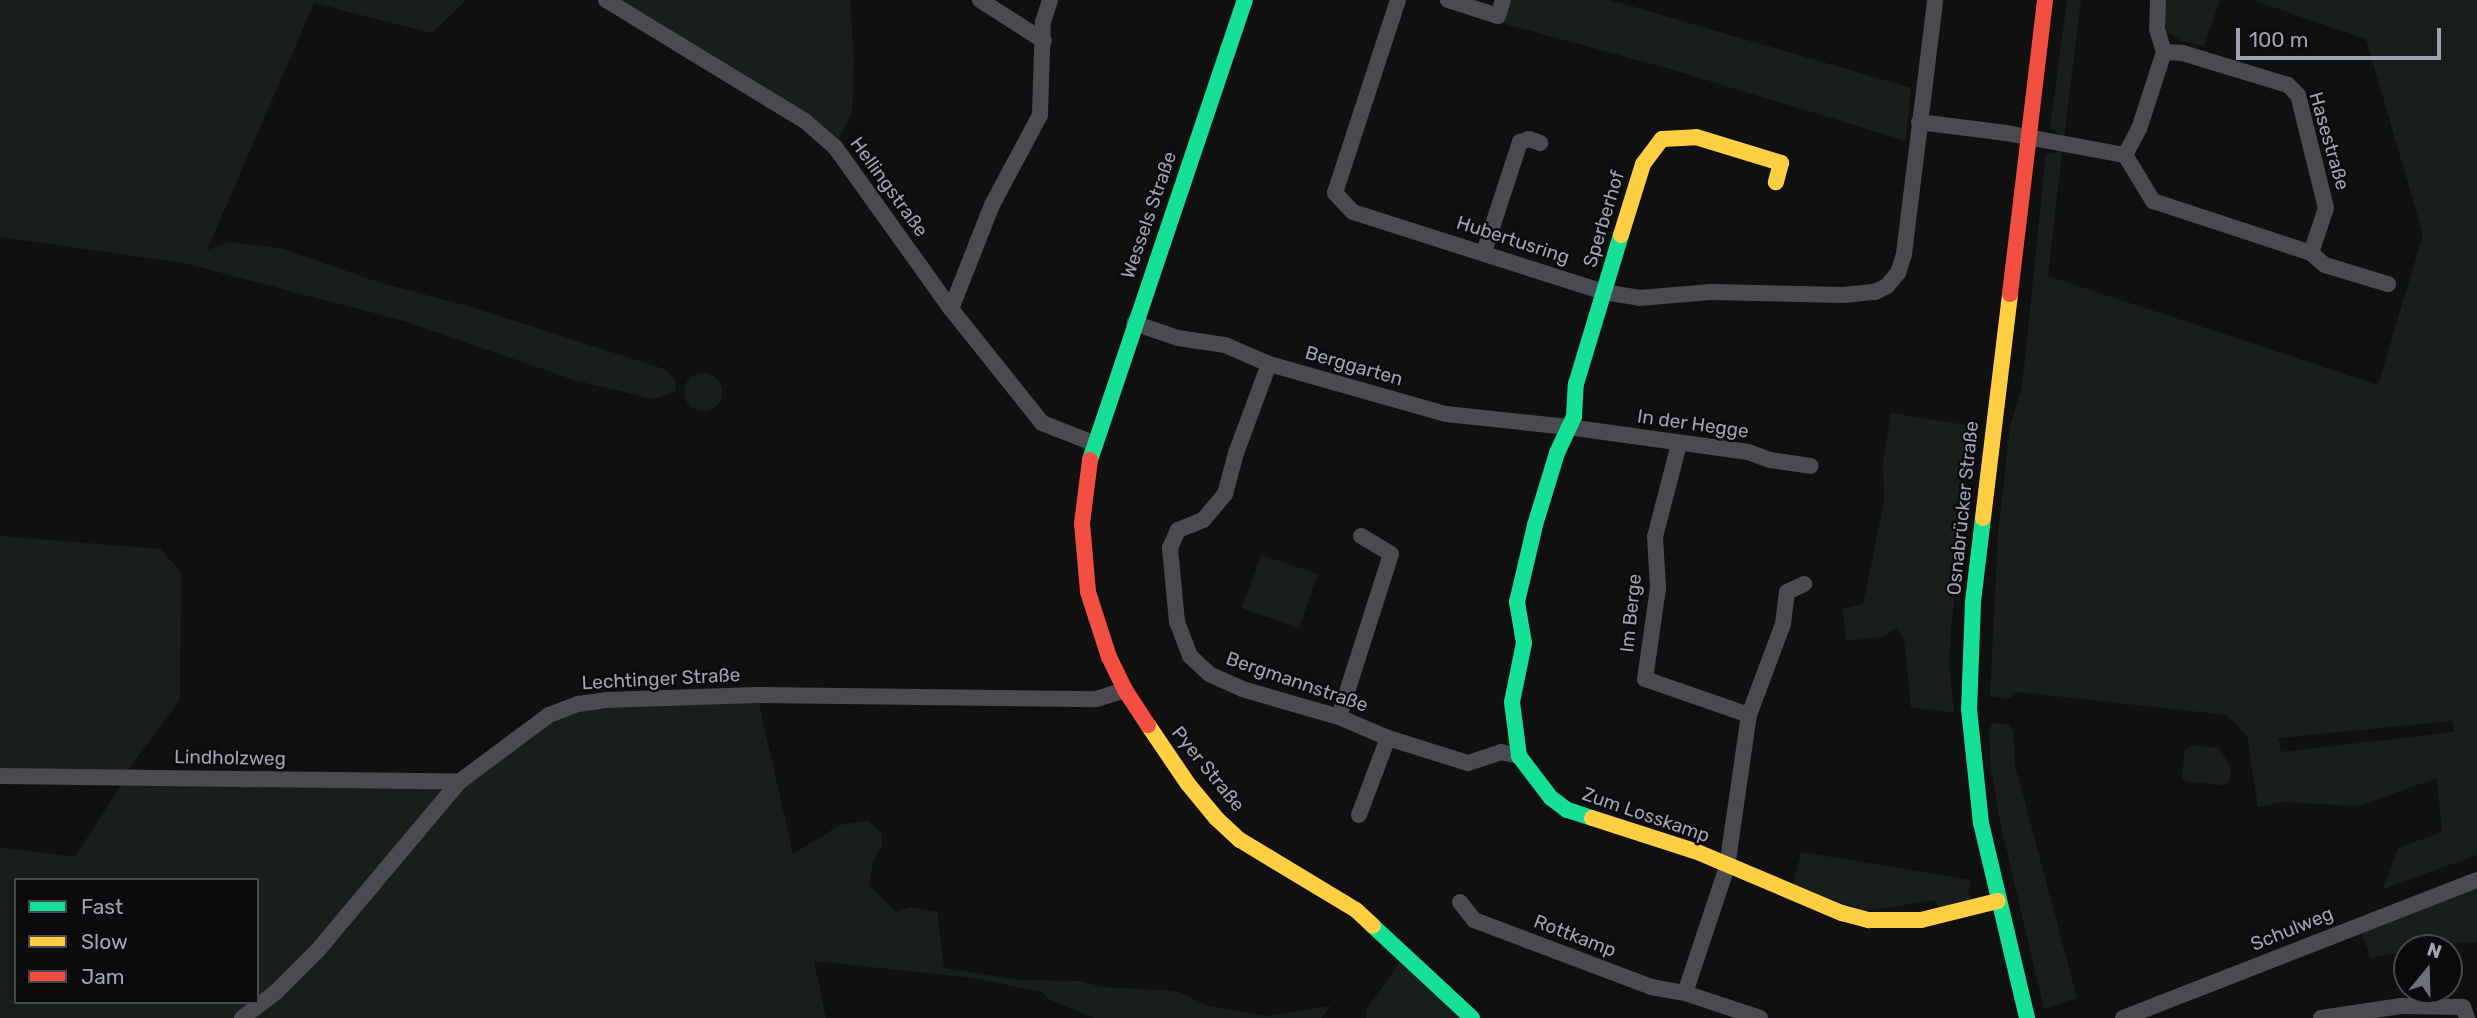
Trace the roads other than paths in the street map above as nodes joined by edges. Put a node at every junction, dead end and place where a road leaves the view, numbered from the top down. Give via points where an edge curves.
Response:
1 (606, 0) edge
2 (980, 0) edge
3 (1050, 0) edge
4 (1245, 0) edge
5 (1398, 0) edge
6 (1448, 0) edge
7 (1503, 0) edge
8 (1935, 0) edge
9 (2045, 0) edge
10 (2158, 0) edge
11 (1044, 41) junction
12 (2164, 52) junction
13 (1919, 122) junction
14 (2028, 138) junction
15 (1540, 143) dead end
16 (2124, 155) junction
17 (1776, 182) dead end
18 (1484, 252) junction
19 (2311, 253) junction
20 (2388, 284) dead end
21 (1603, 292) junction
22 (951, 309) junction
23 (1133, 323) junction
24 (1269, 364) junction
25 (1568, 427) junction
26 (1093, 443) junction
27 (1678, 444) junction
28 (1811, 466) dead end
29 (1361, 536) dead end
30 (1804, 584) dead end
31 (1125, 690) junction
32 (1749, 715) junction
33 (1339, 717) junction
34 (1388, 738) junction
35 (1519, 756) junction
36 (0, 776) edge
37 (459, 782) junction
38 (1359, 815) dead end
39 (1727, 867) junction
40 (2477, 880) edge
41 (1998, 901) junction
42 (1460, 902) dead end
43 (1685, 993) junction
44 (242, 1018) edge
45 (1472, 1018) edge
46 (1760, 1018) edge
47 (2026, 1018) edge
48 (2123, 1018) edge
49 (2321, 1018) edge
50 (2467, 1018) edge

1 - 22 street, Hellingstraße via 805,121 835,146
2 - 11 street
3 - 11 street via 1043,22
4 - 23 street, Wessels Straße
5 - 18 street, Hubertusring via 1335,193 1353,212
6 - 7 street via 1498,16
8 - 13 street, Hubertusring
9 - 14 street, Osnabrücker Straße
10 - 12 street via 2157,29
11 - 22 street via 1040,115 992,205
12 - 16 street via 2139,129
12 - 19 street, Hasestraße via 2183,53 2288,85 2298,95 2326,208
13 - 14 street
13 - 21 street, Hubertusring via 1904,254 1898,273 1875,292 1711,292 1639,298
14 - 16 street
14 - 41 street, Osnabrücker Straße via 1970,659 1971,743 1981,823
15 - 18 street via 1520,142
16 - 19 street via 2153,201
17 - 21 street, Sperberhof via 1781,163 1696,137 1662,139 1643,164
18 - 21 street, Hubertusring
19 - 20 street via 2325,265
21 - 25 street, Zum Losskamp
22 - 26 street, Hellingstraße via 1042,423
23 - 24 street, Berggarten via 1178,338 1225,345
23 - 26 street, Wessels Straße
24 - 25 street, Berggarten via 1446,414
24 - 33 street, Bergmannstraße via 1225,494 1203,520 1178,530 1170,548 1177,622 1190,656 1209,674 1242,689
25 - 27 street, In der Hegge
25 - 35 street, Zum Losskamp via 1535,525 1517,601 1524,643 1512,702
26 - 31 street, Pyer Straße via 1082,523 1088,592
27 - 28 street, In der Hegge via 1748,452
27 - 32 street, Im Berge via 1656,537 1658,588 1644,679
29 - 33 street via 1391,554
30 - 32 street via 1787,592 1783,624
31 - 37 street, Lechtinger Straße via 1096,699 757,695 606,700 549,715
31 - 45 street, Pyer Straße via 1216,818 1241,840 1356,911
32 - 39 street
33 - 34 street, Bergmannstraße
34 - 35 street, Bergmannstraße via 1468,763 1502,751
34 - 38 street
35 - 39 street, Zum Losskamp via 1551,798 1567,810 1695,851
36 - 37 street, Lindholzweg
37 - 44 street, Lechtinger Straße via 318,950
39 - 41 street, Zum Losskamp via 1869,920 1922,920
39 - 43 street
40 - 48 street, Schulweg
41 - 47 street, Osnabrücker Straße
42 - 43 street, Rottkamp via 1474,920 1651,987
43 - 46 street, Rottkamp
49 - 50 street via 2401,1006 2463,1007

